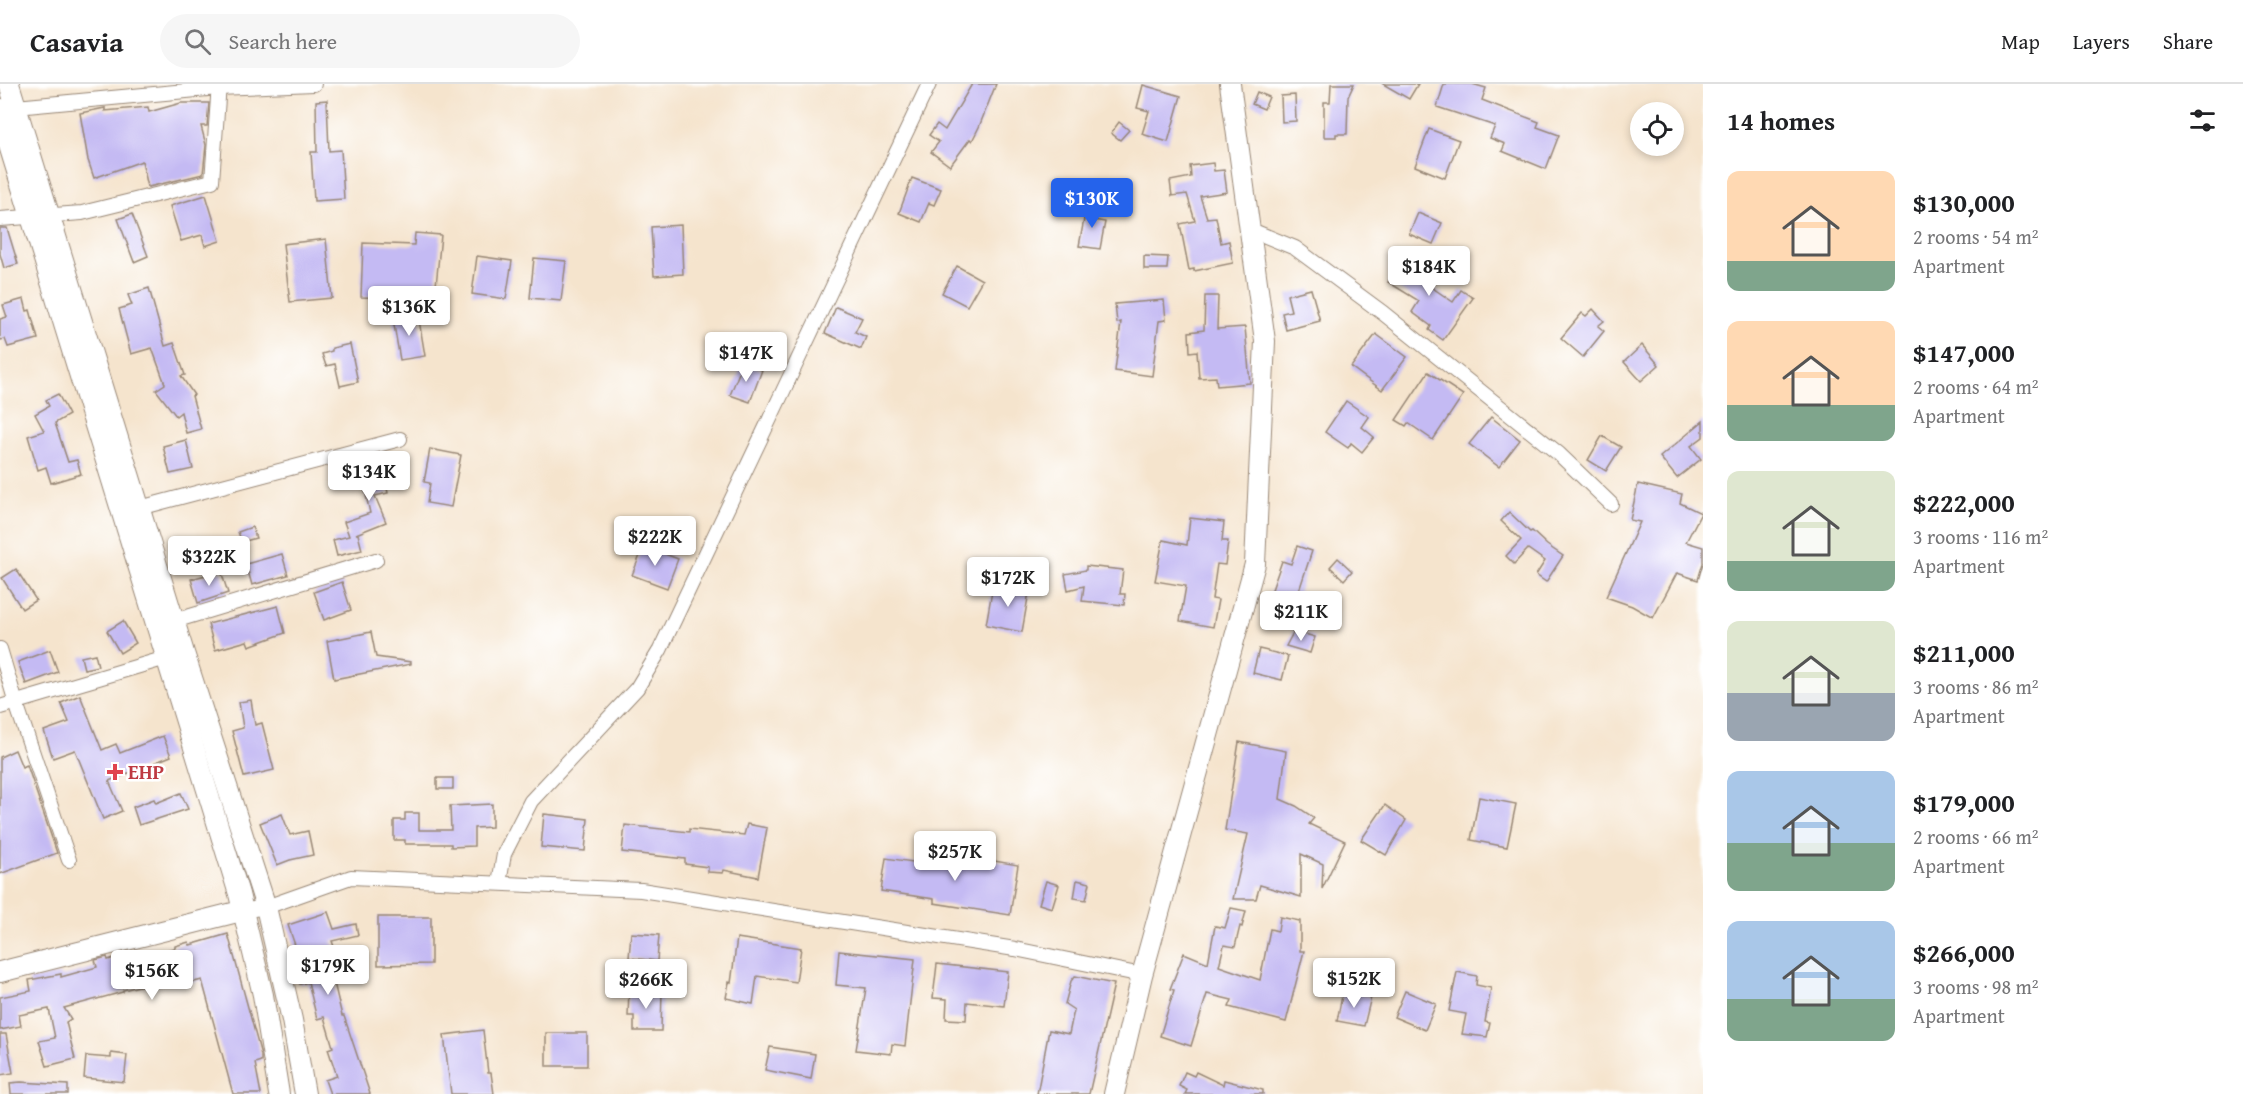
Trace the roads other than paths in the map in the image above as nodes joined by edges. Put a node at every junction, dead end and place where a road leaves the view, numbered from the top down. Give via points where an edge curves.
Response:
1 (9, 84) edge
2 (314, 84) edge
3 (929, 84) edge
4 (1230, 84) edge
5 (219, 86) edge
6 (5, 110) edge
7 (40, 216) junction
8 (0, 219) edge
9 (1251, 230) junction
10 (400, 439) dead end
11 (1611, 504) dead end
12 (131, 511) junction
13 (376, 560) dead end
14 (174, 621) junction
15 (0, 649) edge
16 (175, 655) junction
17 (16, 703) junction
18 (0, 707) edge
19 (69, 860) dead end
20 (499, 883) junction
21 (266, 907) junction
22 (241, 911) junction
23 (0, 972) edge
24 (1142, 975) junction
25 (279, 1094) edge
26 (305, 1094) edge
27 (1114, 1094) edge

1 - 6 main road
2 - 5 street
3 - 20 street via 660,650 637,688 531,801 504,854
4 - 9 main road
5 - 6 street
5 - 7 street via 212,180 82,213
6 - 7 main road
7 - 8 street
7 - 12 main road
9 - 11 street via 1295,248 1383,313 1559,454
9 - 24 main road via 1265,341 1255,564
10 - 12 street
12 - 14 main road
12 - 16 main road
13 - 14 street
14 - 16 main road
15 - 17 street
16 - 17 street
16 - 21 main road
16 - 22 main road
17 - 18 street
17 - 19 street
20 - 21 street via 351,877
20 - 24 street via 641,890 1015,949
21 - 22 street
21 - 26 main road
22 - 23 main road
22 - 25 main road via 263,995
24 - 27 main road

